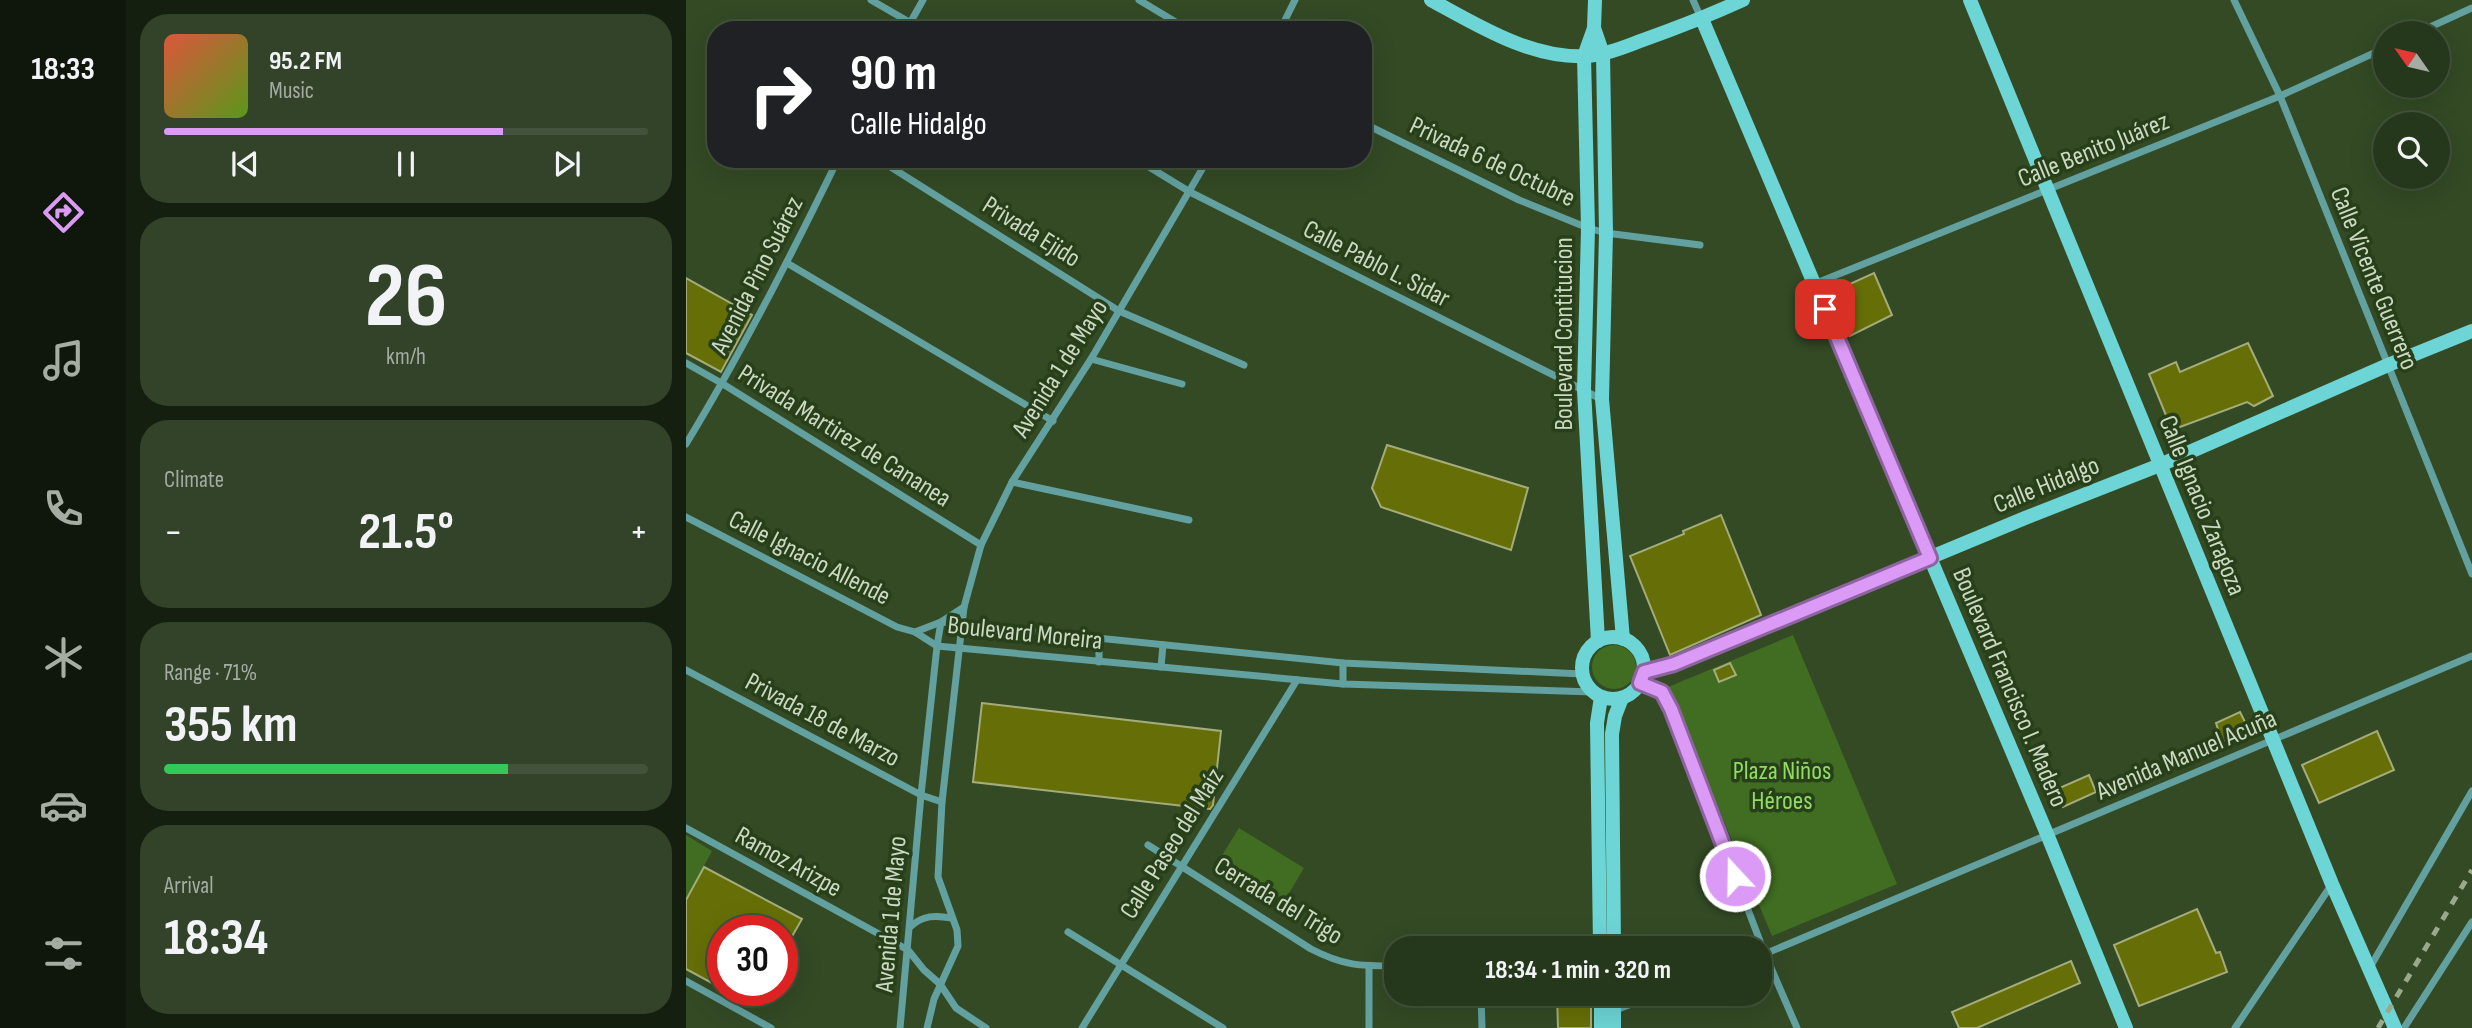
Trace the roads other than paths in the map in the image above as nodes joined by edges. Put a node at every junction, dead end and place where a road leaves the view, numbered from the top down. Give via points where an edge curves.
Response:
1 (871, 0) edge
2 (923, 0) edge
3 (1139, 0) edge
4 (1296, 0) edge
5 (1431, 0) edge
6 (1595, 0) edge
7 (1693, 0) edge
8 (1743, 0) edge
9 (1970, 0) edge
10 (2234, 0) edge
11 (2472, 8) edge
12 (1702, 19) junction
13 (901, 21) edge
14 (911, 21) edge
15 (1174, 21) edge
16 (1285, 21) edge
17 (2443, 21) edge
18 (1594, 28) junction
19 (2373, 53) edge
20 (1603, 54) junction
21 (1584, 56) junction
22 (2280, 96) junction
23 (1372, 127) edge
24 (834, 168) edge
25 (892, 168) edge
26 (1151, 168) edge
27 (1203, 168) edge
28 (2048, 191) junction
29 (1190, 192) junction
30 (1588, 228) junction
31 (1606, 233) junction
32 (1700, 244) dead end
33 (787, 263) junction
34 (1814, 284) junction
35 (1119, 311) junction
36 (2470, 331) edge
37 (1091, 359) junction
38 (686, 363) edge
39 (1244, 365) dead end
40 (2388, 366) junction
41 (723, 384) junction
42 (1182, 384) dead end
43 (1584, 390) junction
44 (1602, 399) junction
45 (1053, 421) junction
46 (686, 444) edge
47 (2160, 465) junction
48 (1012, 482) junction
49 (686, 517) edge
50 (1189, 520) dead end
51 (981, 545) junction
52 (1930, 558) junction
53 (2472, 574) edge
54 (964, 607) junction
55 (942, 622) junction
56 (963, 623) junction
57 (915, 632) junction
58 (1099, 638) junction
59 (1623, 639) junction
60 (1598, 641) junction
61 (1163, 645) junction
62 (937, 646) junction
63 (961, 648) junction
64 (2472, 656) edge
65 (1099, 662) junction
66 (1343, 663) junction
67 (1161, 667) junction
68 (686, 670) edge
69 (1582, 674) junction
70 (1642, 678) junction
71 (1297, 680) junction
72 (1343, 684) junction
73 (1597, 695) junction
74 (1622, 698) junction
75 (2274, 740) junction
76 (2472, 791) edge
77 (921, 794) junction
78 (942, 802) junction
79 (686, 828) edge
80 (2047, 834) junction
81 (1148, 845) dead end
82 (1182, 865) junction
83 (2332, 884) junction
84 (951, 918) junction
85 (2472, 922) edge
86 (910, 927) junction
87 (1068, 932) dead end
88 (1600, 936) edge
89 (1614, 936) edge
90 (1756, 936) edge
91 (908, 950) junction
92 (1772, 951) edge
93 (1121, 964) junction
94 (1369, 966) junction
95 (1384, 966) edge
96 (2370, 969) junction
97 (1772, 974) edge
98 (686, 981) edge
99 (940, 984) junction
100 (1482, 1006) edge
101 (1632, 1006) edge
102 (1605, 1018) edge
103 (771, 1028) edge
104 (900, 1028) edge
105 (927, 1028) edge
106 (986, 1028) edge
107 (1082, 1028) edge
108 (1223, 1028) edge
109 (1368, 1028) edge
110 (1482, 1028) edge
111 (1614, 1028) edge
112 (1797, 1028) edge
113 (2126, 1028) edge
114 (2235, 1028) edge
115 (2395, 1028) edge
116 (2404, 1028) edge

1 - 13 street
2 - 14 street
3 - 15 street
4 - 16 street
5 - 21 street via 1526,46
6 - 18 street, Boulevard Contitucion
7 - 12 street
8 - 12 street
9 - 28 street, Calle Ignacio Zaragoza
10 - 22 street, Calle Vicente Guerrero
11 - 17 street
12 - 20 street
12 - 34 street, Boulevard Francisco I. Madero
18 - 20 street, Boulevard Contitucion
18 - 21 street, Boulevard Contitucion
19 - 22 street, Calle Benito Juárez
20 - 21 street
20 - 31 street, Boulevard Contitucion
21 - 30 street, Boulevard Contitucion
22 - 28 street, Calle Benito Juárez
22 - 40 street, Calle Vicente Guerrero
23 - 30 street, Privada 6 de Octubre via 1519,200
24 - 33 street, Avenida Pino Suárez
25 - 35 street, Privada Ejido
26 - 29 street, Calle Pablo L. Sidar
27 - 29 street, Avenida 1 de Mayo
28 - 34 street, Calle Benito Juárez
28 - 47 street, Calle Ignacio Zaragoza
29 - 35 street, Avenida 1 de Mayo
29 - 43 street, Calle Pablo L. Sidar
30 - 31 street, Privada 6 de Octubre
30 - 43 street, Boulevard Contitucion
31 - 32 street
31 - 44 street, Boulevard Contitucion
33 - 41 street, Avenida Pino Suárez
33 - 45 street
34 - 52 street, Boulevard Francisco I. Madero
35 - 37 street, Avenida 1 de Mayo
35 - 39 street, Privada Ejido
36 - 40 street, Calle Hidalgo
37 - 42 street
37 - 45 street, Avenida 1 de Mayo
38 - 41 street, Privada Martirez de Cananea
40 - 47 street, Calle Hidalgo
40 - 53 street, Calle Vicente Guerrero
41 - 46 street, Avenida Pino Suárez
41 - 51 street, Privada Martirez de Cananea
43 - 44 street, Calle Pablo L. Sidar
43 - 60 street, Boulevard Contitucion
44 - 59 street, Boulevard Contitucion
45 - 48 street, Avenida 1 de Mayo
47 - 52 street, Calle Hidalgo
47 - 75 street, Calle Ignacio Zaragoza
48 - 50 street
48 - 51 street, Avenida 1 de Mayo
49 - 57 street, Calle Ignacio Allende via 897,627
51 - 54 street, Avenida 1 de Mayo
52 - 70 street, Calle Hidalgo
52 - 80 street, Boulevard Francisco I. Madero
54 - 55 street
54 - 56 street, Avenida 1 de Mayo
55 - 56 street, Boulevard Moreira
55 - 57 street, Boulevard Moreira
55 - 62 street, Avenida 1 de Mayo
56 - 58 street, Boulevard Moreira
56 - 63 street, Avenida 1 de Mayo
57 - 62 street, Boulevard Moreira
58 - 61 street, Boulevard Moreira
58 - 65 street
59 - 60 street
59 - 70 street via 1639,652
60 - 69 street via 1582,661
61 - 66 street, Boulevard Moreira
61 - 67 street
62 - 63 street, Boulevard Moreira
62 - 77 street, Avenida 1 de Mayo
63 - 65 street, Boulevard Moreira
63 - 78 street, Avenida 1 de Mayo
64 - 75 street, Avenida Manuel Acuña
65 - 67 street, Boulevard Moreira
66 - 69 street, Boulevard Moreira
66 - 72 street
67 - 71 street, Boulevard Moreira
68 - 77 street, Privada 18 de Marzo
69 - 73 street
70 - 74 street
70 - 90 street via 1662,692 1671,709
71 - 72 street, Boulevard Moreira
71 - 82 street, Calle Paseo del Maíz
72 - 73 street, Boulevard Moreira
73 - 74 street
73 - 88 street
74 - 89 street via 1612,734
75 - 80 street, Avenida Manuel Acuña
75 - 83 street, Calle Ignacio Zaragoza
76 - 96 street
77 - 78 street, Privada 18 de Marzo
77 - 86 street, Avenida 1 de Mayo
78 - 84 street, Avenida 1 de Mayo via 938,877
79 - 91 street, Ramoz Arizpe
80 - 92 street, Avenida Manuel Acuña
80 - 113 street, Boulevard Francisco I. Madero
81 - 82 street, Cerrada del Trigo
82 - 93 street, Calle Paseo del Maíz
82 - 94 street, Cerrada del Trigo via 1311,949 1332,960
83 - 96 street, Calle Ignacio Zaragoza
83 - 114 street
84 - 86 street via 931,915
84 - 99 street, Avenida 1 de Mayo via 958,946
85 - 116 street
86 - 91 street, Avenida 1 de Mayo
87 - 93 street
91 - 99 street
91 - 104 street, Avenida 1 de Mayo
93 - 107 street, Calle Paseo del Maíz
93 - 108 street
94 - 95 street, Cerrada del Trigo
94 - 109 street
96 - 115 street, Calle Ignacio Zaragoza
97 - 112 street
98 - 103 street
99 - 105 street, Avenida 1 de Mayo
99 - 106 street via 956,1008
100 - 110 street
101 - 102 street
102 - 111 street

